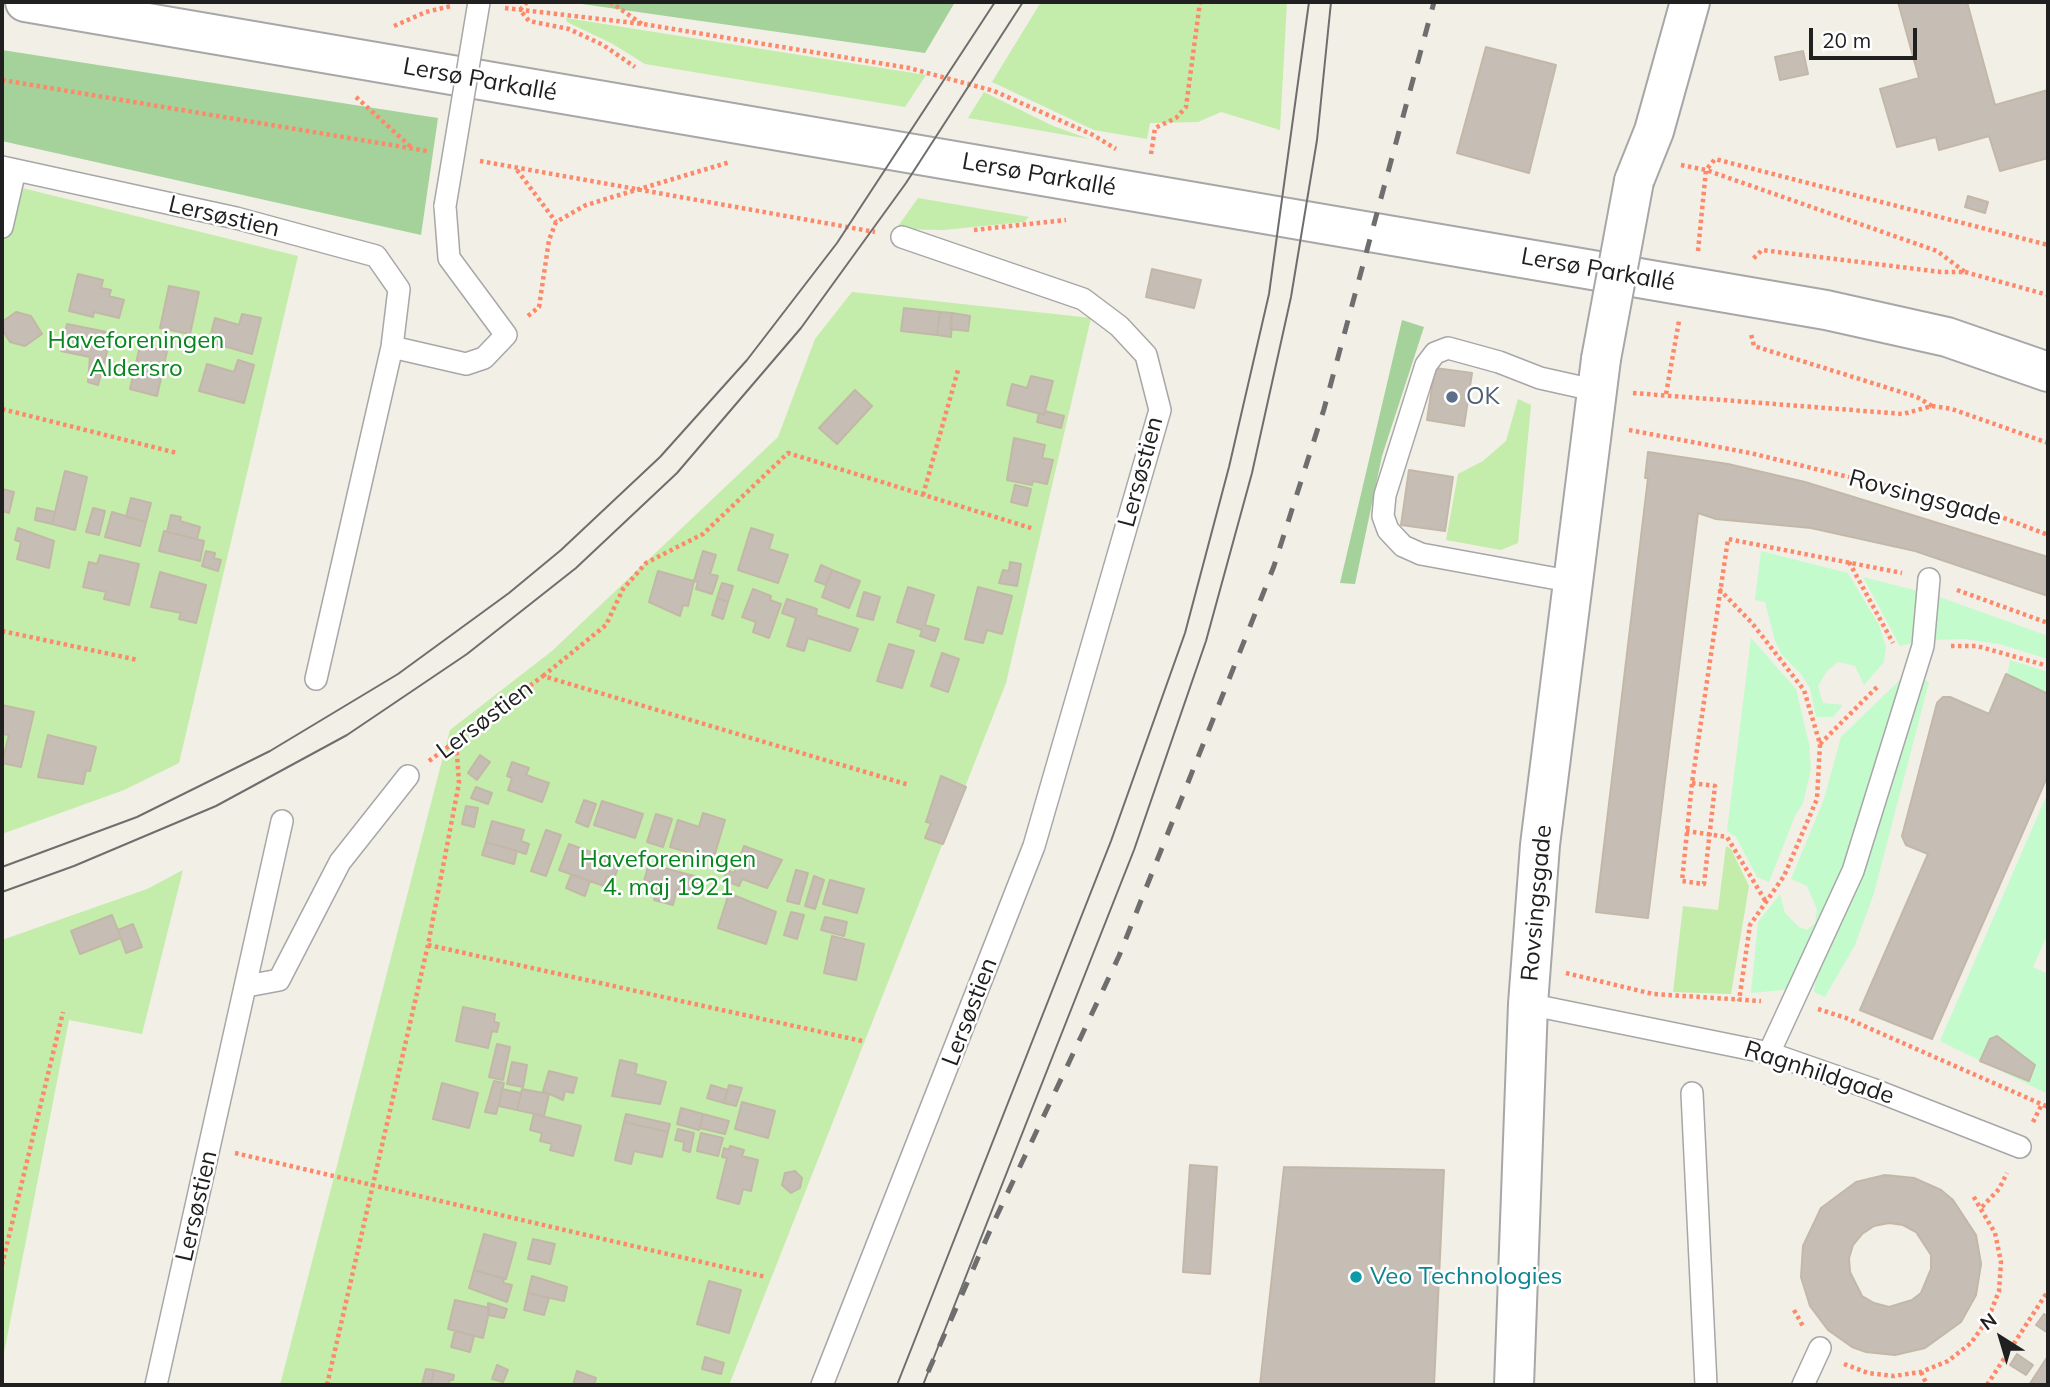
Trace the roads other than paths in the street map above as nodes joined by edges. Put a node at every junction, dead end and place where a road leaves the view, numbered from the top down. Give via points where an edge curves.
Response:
1 (25, 2) edge
2 (1690, 2) edge
3 (488, 4) edge
4 (8, 168) edge
5 (2, 227) edge
6 (902, 237) road end
7 (392, 347) junction
8 (2048, 372) edge
9 (1598, 391) junction
10 (1929, 579) road end
11 (1574, 582) junction
12 (316, 679) dead end
13 (408, 776) road end
14 (282, 821) dead end
15 (247, 986) junction
16 (1528, 1004) junction
17 (1769, 1052) junction
18 (1692, 1093) dead end
19 (2020, 1147) dead end
20 (1820, 1348) road end
21 (156, 1385) edge
22 (822, 1385) edge
23 (1514, 1385) edge
24 (1706, 1385) edge
25 (1803, 1385) edge

1 - 8 street, Lersø Parkallé via 1826,310 1947,337
2 - 9 street, Rovsingsgade, bridge via 1654,131 1634,181
3 - 7 lane, bridge via 445,206 449,258 506,335 484,358 466,364
4 - 5 lane, Lersøstien
4 - 7 lane, Lersøstien via 236,218 376,256 399,289
6 - 22 lane, Lersøstien via 1083,299 1119,326 1146,355 1160,410 1034,846
7 - 12 lane, Lersøstien
9 - 11 street, Rovsingsgade
9 - 11 lane via 1448,348 1435,353 1426,365 1385,495 1383,516 1388,530 1403,546 1421,554
10 - 17 lane via 1923,646 1853,871
11 - 16 street, Rovsingsgade via 1540,845
13 - 15 lane via 340,862 279,980
14 - 15 lane, Lersøstien
15 - 21 lane, Lersøstien
16 - 17 lane, Ragnhildgade
16 - 23 street, Rovsingsgade
17 - 19 lane, Ragnhildgade
18 - 24 lane
20 - 25 lane

